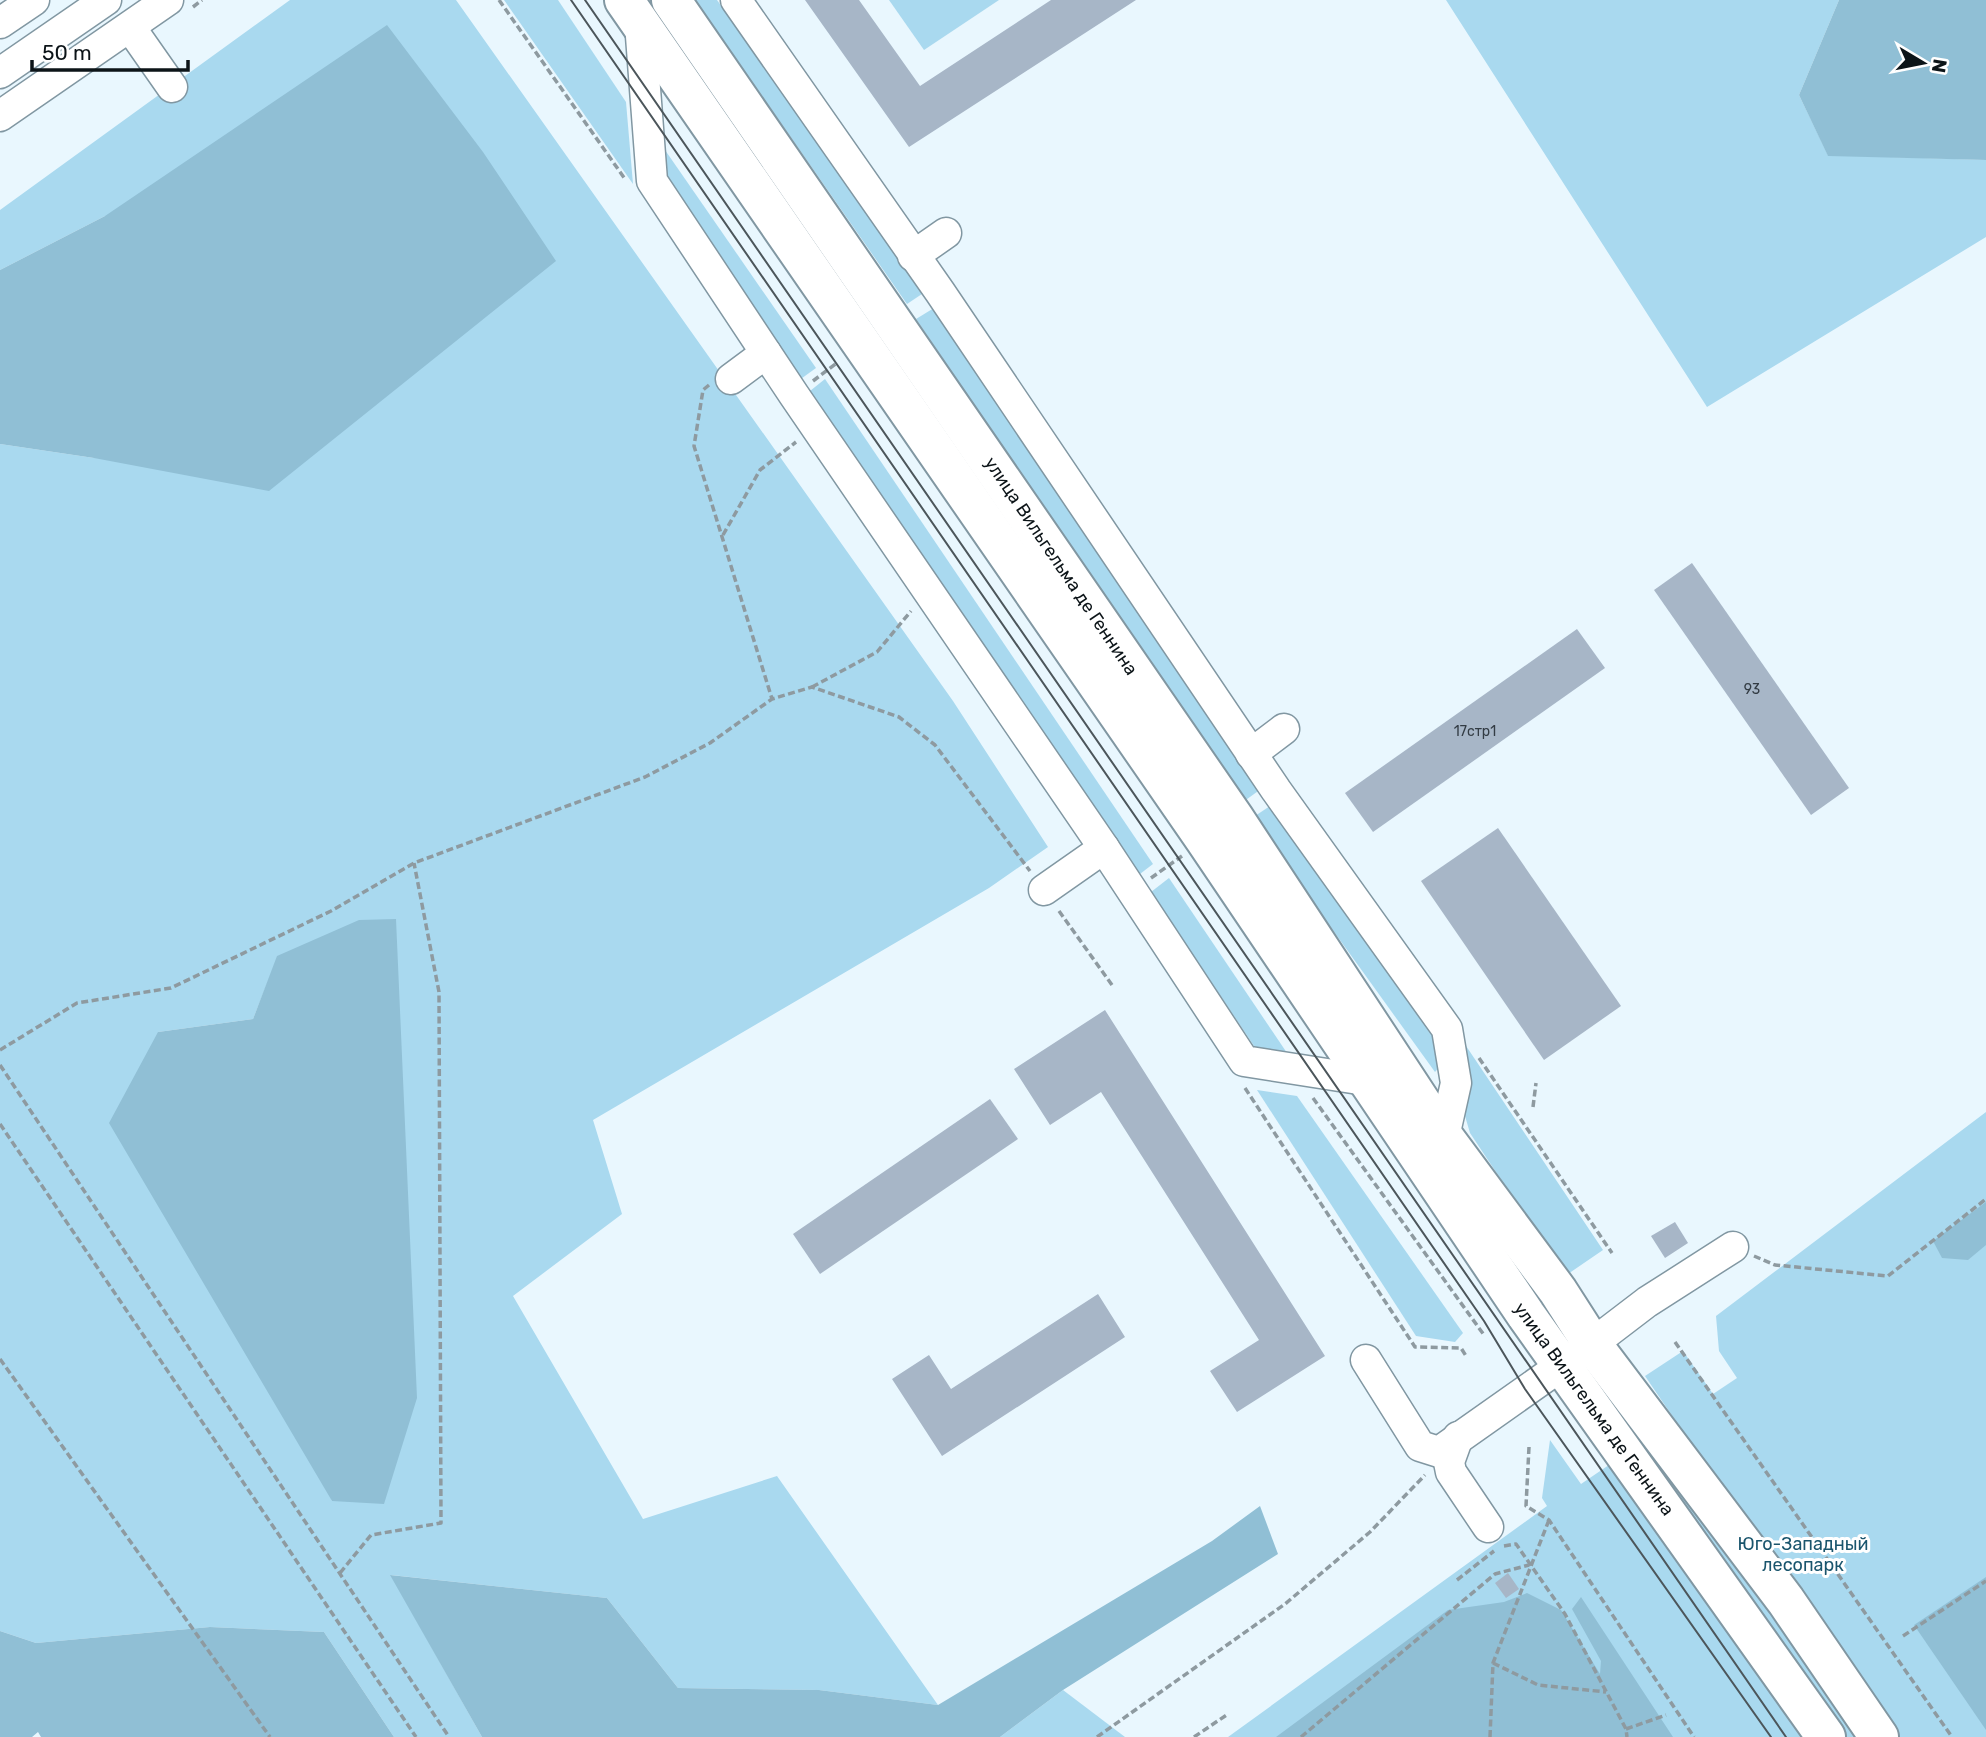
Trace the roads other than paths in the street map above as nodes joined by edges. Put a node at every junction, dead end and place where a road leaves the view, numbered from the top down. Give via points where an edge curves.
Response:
1 (34, 0) edge
2 (106, 0) edge
3 (168, 0) edge
4 (671, 0) edge
5 (736, 0) edge
6 (632, 12) edge
7 (0, 23) edge
8 (130, 27) junction
9 (0, 73) edge
10 (172, 87) dead end
11 (0, 116) edge
12 (946, 233) dead end
13 (913, 256) junction
14 (766, 353) junction
15 (731, 379) dead end
16 (1284, 729) dead end
17 (1251, 754) junction
18 (1104, 848) junction
19 (1044, 890) road end
20 (1366, 1080) junction
21 (1444, 1137) junction
22 (1733, 1247) road end
23 (1577, 1354) junction
24 (1366, 1360) dead end
25 (1448, 1445) junction
26 (1494, 1536) road end
27 (1826, 1737) edge
28 (1879, 1737) edge

1 - 7 street
2 - 9 street
3 - 8 street
4 - 21 main road, улица Вильгельма де Геннина via 1235,819
5 - 13 street
6 - 14 street, улица Вильгельма де Геннина via 652,181
6 - 20 main road, улица Вильгельма де Геннина
8 - 10 street
8 - 11 street
12 - 13 street
13 - 17 street
14 - 15 street
14 - 18 street, улица Вильгельма де Геннина
16 - 17 street
17 - 21 street via 1447,1029 1456,1083
18 - 19 street
18 - 20 street, улица Вильгельма де Геннина via 1244,1061
20 - 23 main road, улица Вильгельма де Геннина
21 - 23 main road, улица Вильгельма де Геннина via 1558,1291
22 - 23 street
23 - 25 street
23 - 27 main road, улица Вильгельма де Геннина
23 - 28 main road, улица Вильгельма де Геннина via 1786,1601
24 - 25 street via 1420,1446
25 - 26 street via 1451,1472

